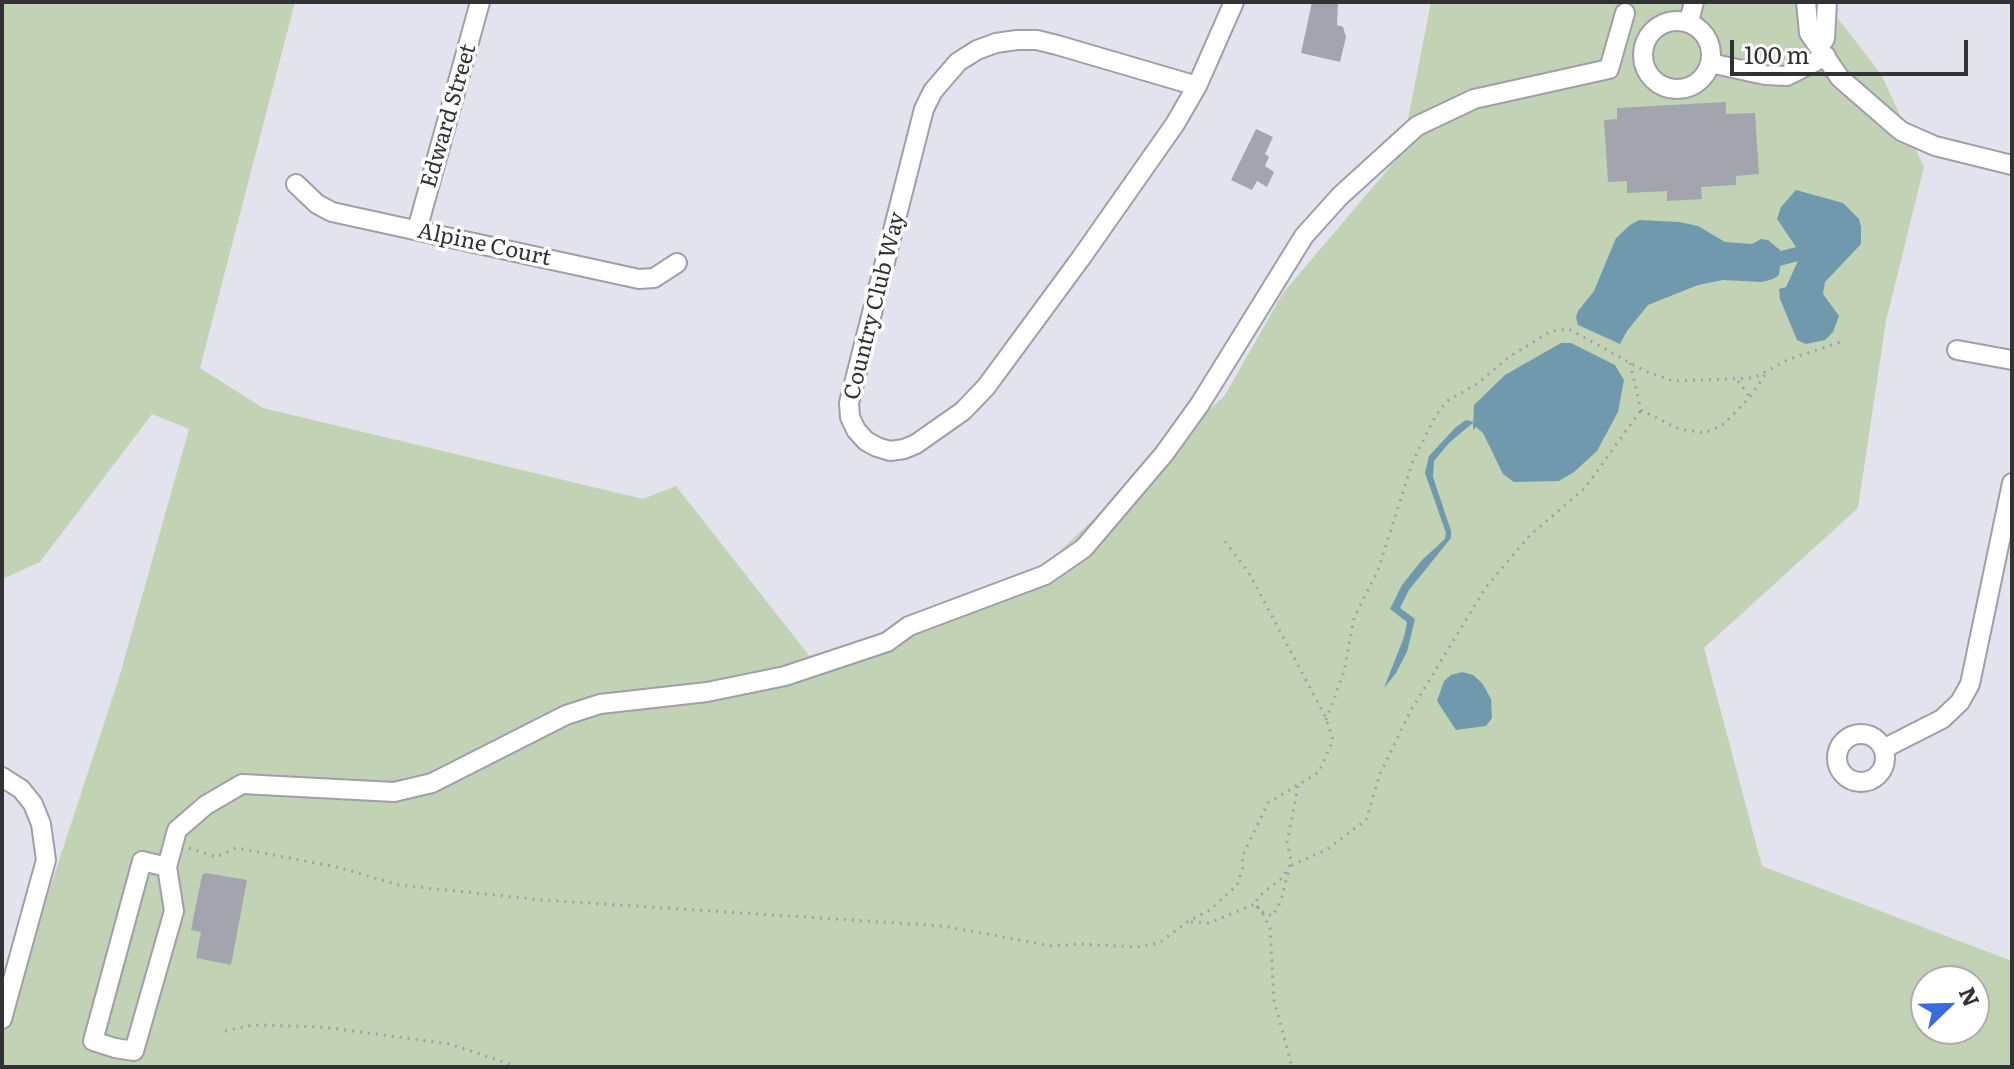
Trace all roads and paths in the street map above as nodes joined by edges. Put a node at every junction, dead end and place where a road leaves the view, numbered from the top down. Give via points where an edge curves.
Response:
1 (480, 2) edge
2 (1234, 2) edge
3 (1671, 2) edge
4 (1694, 2) edge
5 (1806, 2) edge
6 (1827, 2) edge
7 (1625, 13) dead end
8 (1666, 22) junction
9 (1689, 22) junction
10 (1822, 51) junction
11 (1710, 63) junction
12 (1609, 69) junction
13 (1646, 69) junction
14 (1197, 86) junction
15 (2012, 165) edge
16 (296, 184) dead end
17 (417, 230) junction
18 (677, 263) dead end
19 (1840, 342) dead end
20 (1957, 350) dead end
21 (2012, 360) edge
22 (1630, 362) junction
23 (1768, 369) junction
24 (1737, 380) junction
25 (1750, 397) junction
26 (1641, 410) junction
27 (2012, 483) edge
28 (1224, 540) dead end
29 (1326, 720) junction
30 (1883, 749) dead end
31 (2, 777) edge
32 (1298, 786) junction
33 (186, 847) dead end
34 (167, 867) junction
35 (1255, 904) junction
36 (1262, 912) junction
37 (1187, 922) junction
38 (2, 1019) edge
39 (225, 1031) dead end
40 (518, 1067) edge
41 (1292, 1067) edge

1 - 17 street, Edward Street
2 - 14 street, Country Club Way
3 - 8 street
4 - 9 street
5 - 10 street via 1809,33
6 - 10 street
7 - 12 street
8 - 9 street
8 - 13 street via 1643,47
9 - 11 street via 1706,36
10 - 11 street via 1787,76
10 - 15 street via 1840,78 1903,132 1935,146
11 - 13 street via 1703,78 1684,88 1662,86
12 - 13 street
12 - 34 street via 1474,99 1417,126 1304,236 1164,454 1084,548 1045,575 909,626 887,642 785,676 577,711 432,783 394,792 242,784 177,830
14 - 14 street, Country Club Way via 986,387 941,429 904,449 890,451 866,441 850,417 849,403 924,109 944,76 977,50 1037,40
16 - 17 street, Alpine Court via 332,212
17 - 18 street, Alpine Court via 639,279 654,278
19 - 23 path
20 - 21 street
22 - 24 path via 1673,381
22 - 26 path
22 - 29 path via 1569,329 1551,331 1447,401 1413,461 1378,570 1354,618 1344,672
23 - 24 path
23 - 25 path
24 - 25 path
25 - 26 path via 1724,424 1705,433 1679,429
26 - 32 path via 1585,488 1530,535 1486,587 1410,712 1380,774 1366,820 1326,850 1292,865 1287,843
27 - 30 street via 1970,684 1942,719
28 - 29 path via 1249,573
29 - 32 path via 1333,740 1319,772
31 - 38 street via 33,804 46,860
32 - 37 path via 1268,803 1242,857 1237,885 1210,910
33 - 37 path via 216,857 236,848 399,885 542,900 943,926 1052,946 1148,945
34 - 34 street via 174,911 134,1051 93,1041 142,861
35 - 36 path
35 - 36 path via 1290,865 1273,916
35 - 37 path via 1209,923
36 - 41 path via 1270,928 1274,1000
39 - 40 path via 253,1025 323,1027 450,1044

